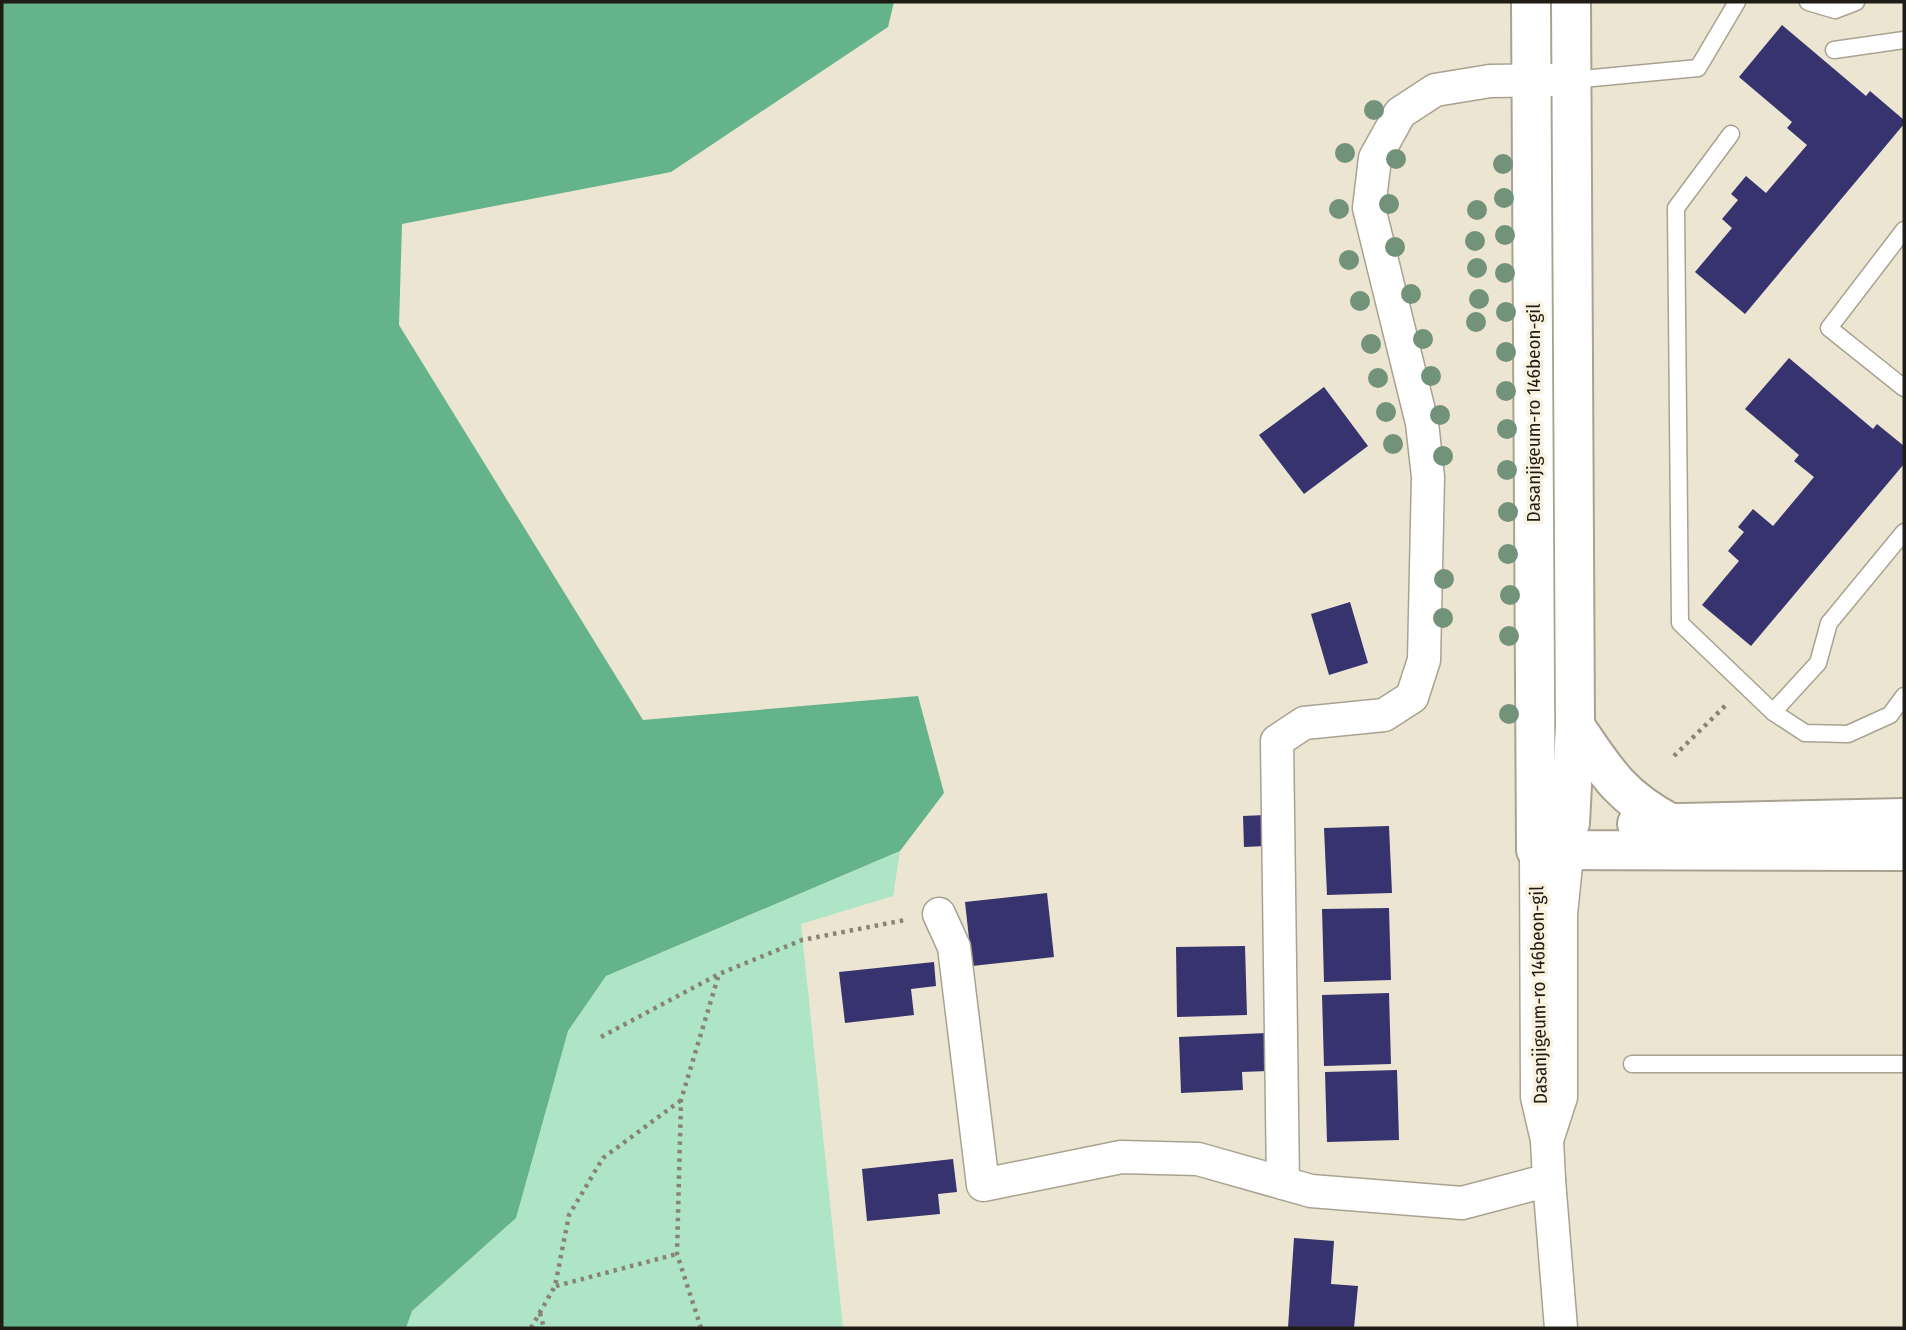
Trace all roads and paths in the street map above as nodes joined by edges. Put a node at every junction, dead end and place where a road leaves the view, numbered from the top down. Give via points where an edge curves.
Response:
1 (1531, 2) edge
2 (1571, 2) edge
3 (1737, 2) edge
4 (1808, 2) edge
5 (1856, 2) edge
6 (1904, 40) edge
7 (1834, 50) dead end
8 (1572, 80) junction
9 (1530, 81) junction
10 (1731, 134) dead end
11 (1904, 230) edge
12 (1904, 388) edge
13 (1904, 532) edge
14 (1745, 686) junction
15 (1904, 696) edge
16 (1773, 712) junction
17 (1575, 726) junction
18 (1674, 756) dead end
19 (1904, 818) edge
20 (1670, 823) junction
21 (1552, 836) junction
22 (1904, 851) edge
23 (939, 914) joint
24 (719, 974) junction
25 (601, 1037) dead end
26 (1904, 1064) edge
27 (1632, 1065) dead end
28 (681, 1100) junction
29 (1549, 1180) junction
30 (1283, 1183) junction
31 (677, 1254) junction
32 (555, 1286) junction
33 (540, 1313) junction
34 (531, 1328) edge
35 (544, 1328) edge
36 (701, 1328) edge
37 (1561, 1328) edge

1 - 9 street, Dasanjigeum-ro 146beon-gil
2 - 8 street, Dasanjigeum-ro 146beon-gil
3 - 8 lane via 1698,68
4 - 5 lane via 1835,10
6 - 7 lane
8 - 9 street
8 - 17 street, Dasanjigeum-ro 146beon-gil
9 - 21 street, Dasanjigeum-ro 146beon-gil
9 - 30 street via 1490,81 1434,90 1400,113 1375,158 1369,208 1422,423 1429,477 1423,660 1412,697 1384,715 1304,723 1277,741
10 - 14 lane via 1676,208 1680,623
11 - 12 lane via 1829,328
13 - 16 lane via 1829,623 1818,663
14 - 16 lane
14 - 18 path
15 - 16 lane via 1890,715 1848,734 1805,733
17 - 20 street via 1610,779 1637,806
17 - 21 street, Dasanjigeum-ro 146beon-gil
19 - 20 street
20 - 21 street
21 - 22 street
21 - 29 street, Dasanjigeum-ro 146beon-gil via 1537,1097 1547,1140
23 - 24 path via 802,940
23 - 30 street via 954,947 983,1185 1121,1157 1198,1159
24 - 25 path
24 - 28 path
26 - 27 lane
28 - 31 path
28 - 32 path via 603,1158 569,1215
29 - 30 street via 1462,1203 1311,1191
29 - 37 street, Dasanjigeum-ro 146beon-gil
31 - 32 path
31 - 36 path
32 - 33 path
33 - 34 path
33 - 35 path

